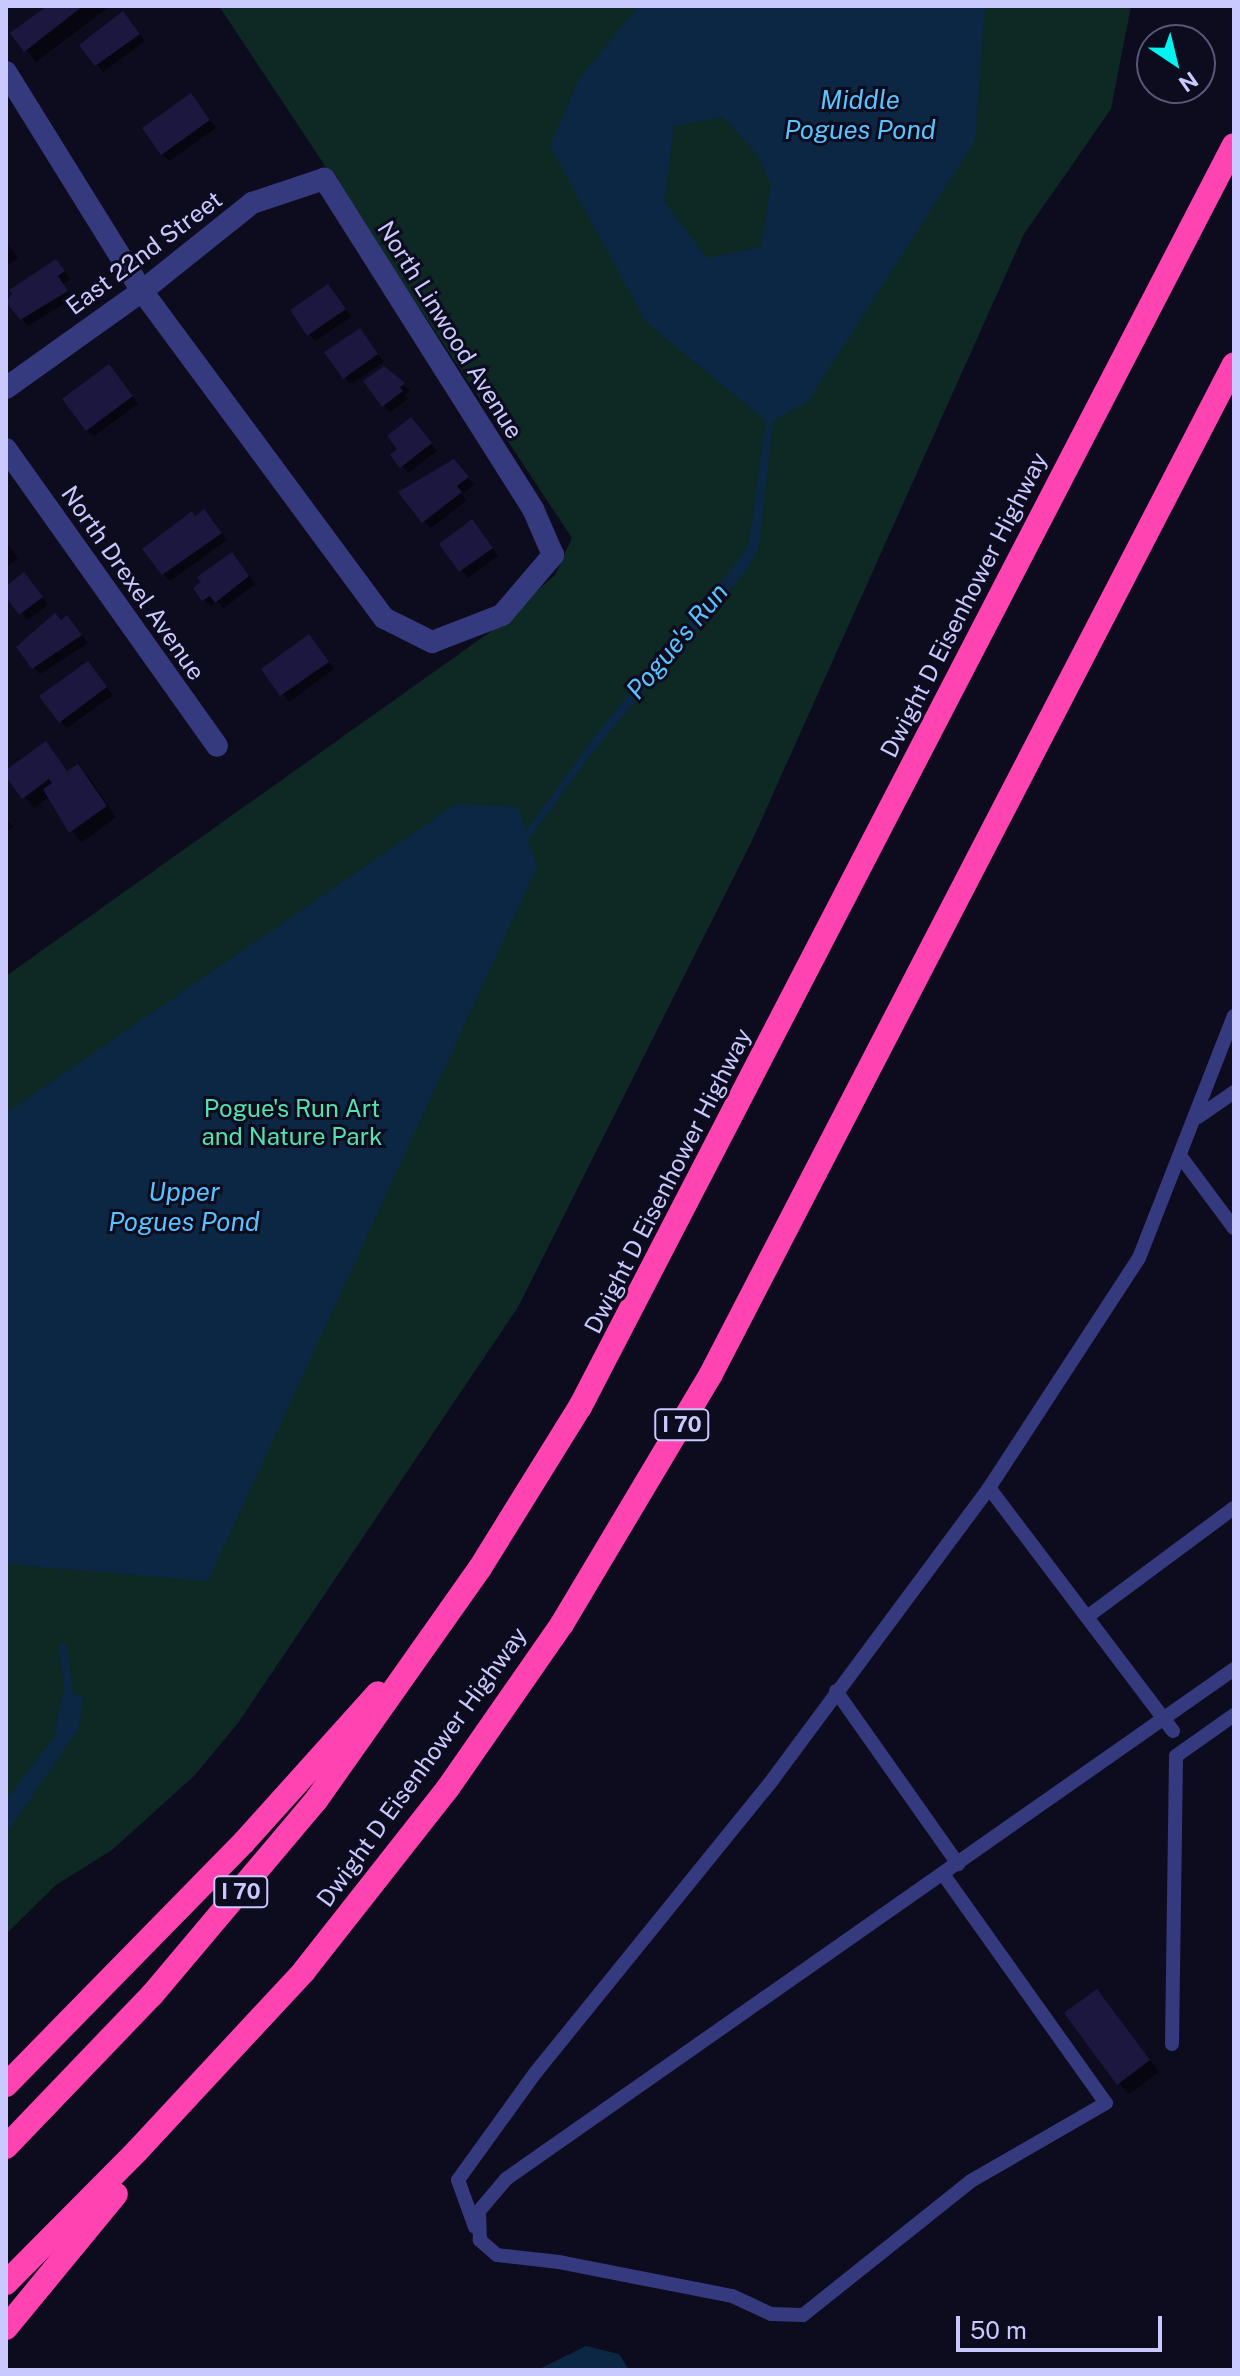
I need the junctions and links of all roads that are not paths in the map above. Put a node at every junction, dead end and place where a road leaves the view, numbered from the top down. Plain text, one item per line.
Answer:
1 (6, 72) edge
2 (1234, 145) edge
3 (324, 179) joint
4 (142, 291) junction
5 (1234, 364) edge
6 (6, 388) edge
7 (6, 449) edge
8 (217, 746) dead end
9 (1234, 1016) edge
10 (1234, 1092) edge
11 (1197, 1118) junction
12 (1181, 1157) junction
13 (1234, 1228) edge
14 (989, 1488) junction
15 (1234, 1508) edge
16 (449, 1614) junction
17 (1087, 1617) junction
18 (1234, 1669) edge
19 (836, 1691) junction
20 (1234, 1715) edge
21 (1169, 1725) junction
22 (1195, 1743) junction
23 (1176, 1756) junction
24 (958, 1864) junction
25 (943, 1874) junction
26 (1172, 2044) dead end
27 (226, 2057) junction
28 (6, 2085) edge
29 (6, 2147) edge
30 (480, 2240) junction
31 (6, 2283) edge
32 (6, 2328) edge

1 - 4 street
2 - 16 highway, Dwight D Eisenhower Highway / I 70
3 - 4 street, East 22nd Street
3 - 4 street, North Linwood Avenue
4 - 6 street, East 22nd Street
5 - 27 highway, Dwight D Eisenhower Highway / I 70
7 - 8 street, North Drexel Avenue
9 - 11 lane
10 - 11 lane
11 - 12 lane
12 - 13 lane
12 - 14 lane
14 - 17 lane
14 - 19 lane
15 - 17 lane
16 - 28 highway
16 - 29 highway, Dwight D Eisenhower Highway / I 70
17 - 21 lane
18 - 21 lane
19 - 24 lane
19 - 30 lane
20 - 22 lane
21 - 22 lane
21 - 23 lane
21 - 24 lane
22 - 23 lane
23 - 26 lane
24 - 25 lane
25 - 30 lane
25 - 30 lane
27 - 31 highway, Dwight D Eisenhower Highway / I 70
27 - 32 highway

